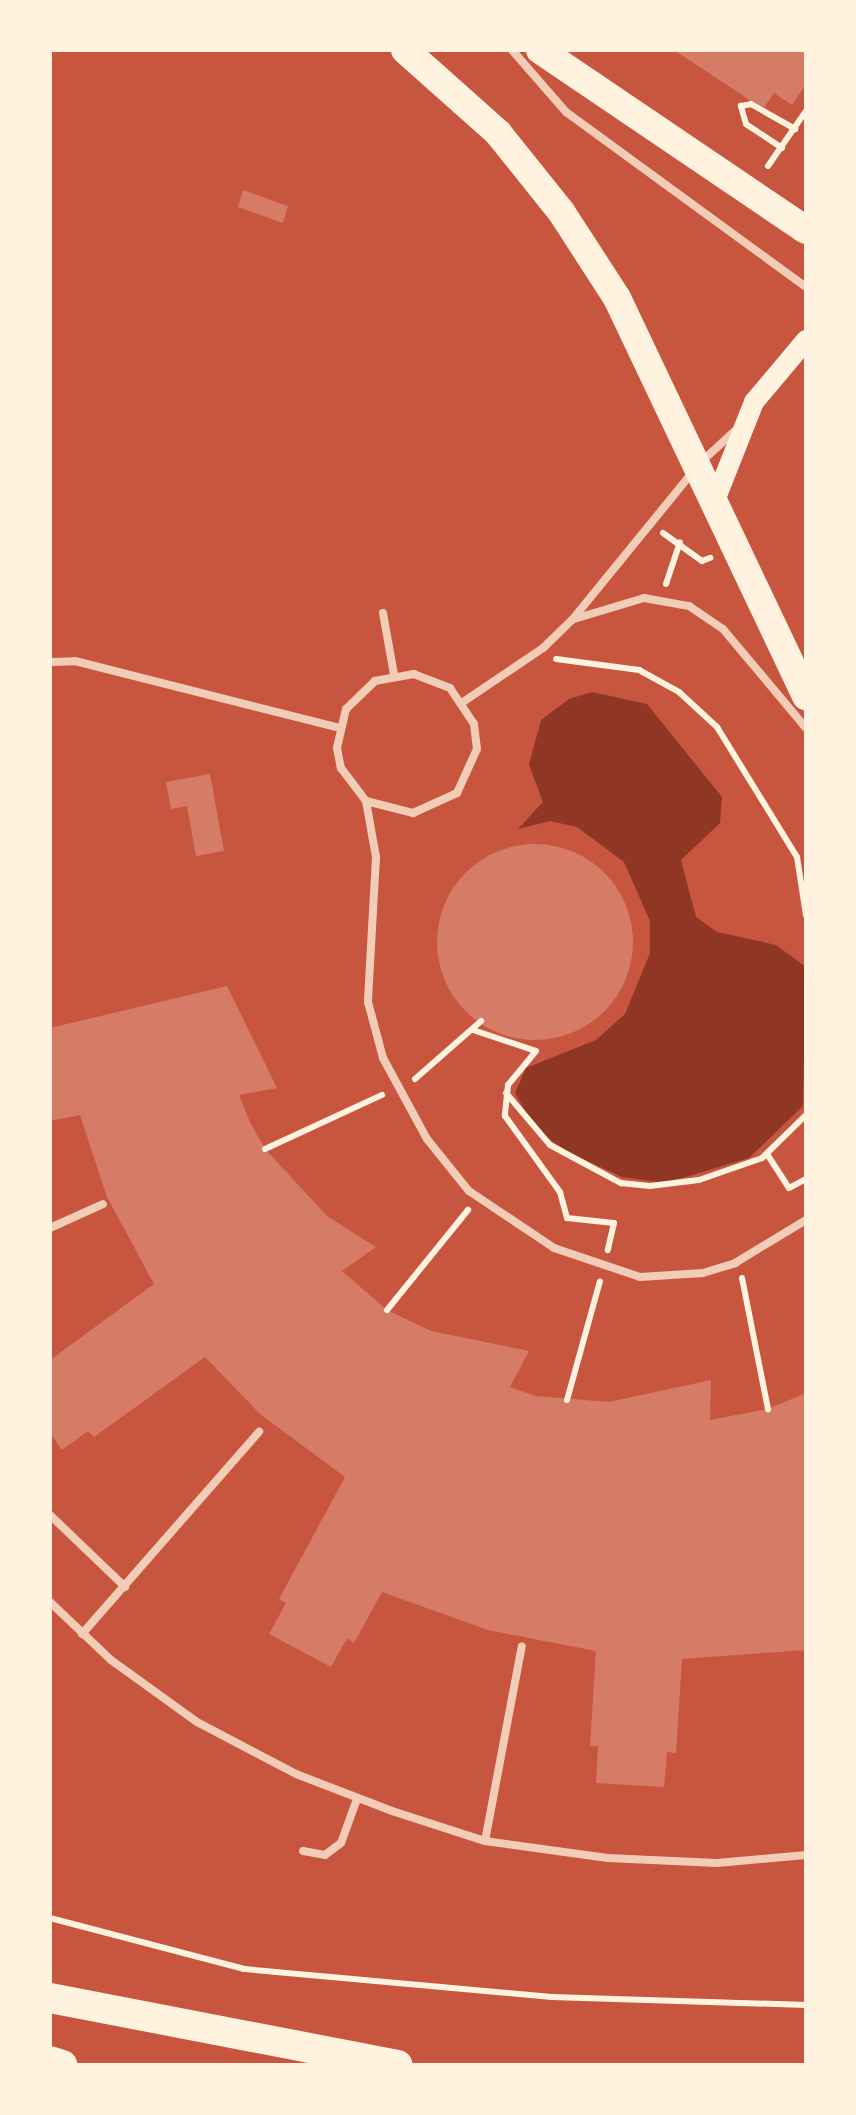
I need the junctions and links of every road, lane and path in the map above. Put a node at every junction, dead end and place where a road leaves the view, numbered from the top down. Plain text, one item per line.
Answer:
1 (405, 50) edge
2 (512, 50) edge
3 (540, 50) edge
4 (806, 112) edge
5 (794, 129) junction
6 (782, 148) junction
7 (768, 166) dead end
8 (806, 230) edge
9 (806, 287) edge
10 (806, 340) edge
11 (741, 425) junction
12 (698, 466) junction
13 (714, 503) junction
14 (383, 614) dead end
15 (572, 620) junction
16 (530, 658) junction
17 (50, 662) edge
18 (394, 675) junction
19 (806, 696) edge
20 (464, 702) junction
21 (339, 728) junction
22 (806, 728) edge
23 (366, 801) junction
24 (806, 914) edge
25 (473, 1030) dead end
26 (506, 1093) junction
27 (806, 1115) edge
28 (767, 1154) junction
29 (806, 1179) edge
30 (478, 1198) junction
31 (104, 1204) dead end
32 (806, 1220) edge
33 (50, 1228) edge
34 (735, 1263) junction
35 (604, 1268) junction
36 (387, 1310) dead end
37 (567, 1400) dead end
38 (768, 1409) dead end
39 (259, 1432) dead end
40 (50, 1515) edge
41 (125, 1587) junction
42 (50, 1602) edge
43 (82, 1634) junction
44 (522, 1646) dead end
45 (357, 1799) junction
46 (485, 1841) junction
47 (303, 1851) dead end
48 (806, 1855) edge
49 (50, 1918) edge
50 (50, 1998) edge
51 (806, 2005) edge
52 (50, 2062) edge
53 (62, 2065) edge
54 (398, 2065) edge

1 - 12 highway
2 - 9 lane
3 - 8 highway
4 - 5 path
5 - 6 path
5 - 6 path
6 - 7 path
10 - 11 main road
11 - 12 lane
11 - 13 main road
12 - 13 highway
12 - 15 lane
13 - 19 highway
14 - 18 lane
15 - 16 lane
15 - 22 lane
16 - 20 lane
16 - 24 path
17 - 21 lane
18 - 20 lane
18 - 21 lane
20 - 23 lane
21 - 23 lane
23 - 30 lane
25 - 26 path
26 - 28 path
26 - 35 path
27 - 28 path
28 - 29 path
30 - 35 lane
30 - 36 path
31 - 33 lane
32 - 34 lane
34 - 35 lane
34 - 38 path
35 - 37 path
39 - 41 lane
40 - 41 lane
41 - 43 lane
42 - 43 lane
43 - 45 lane
44 - 46 lane
45 - 46 lane
45 - 47 lane
46 - 48 lane
49 - 51 path
50 - 54 highway
52 - 53 highway

